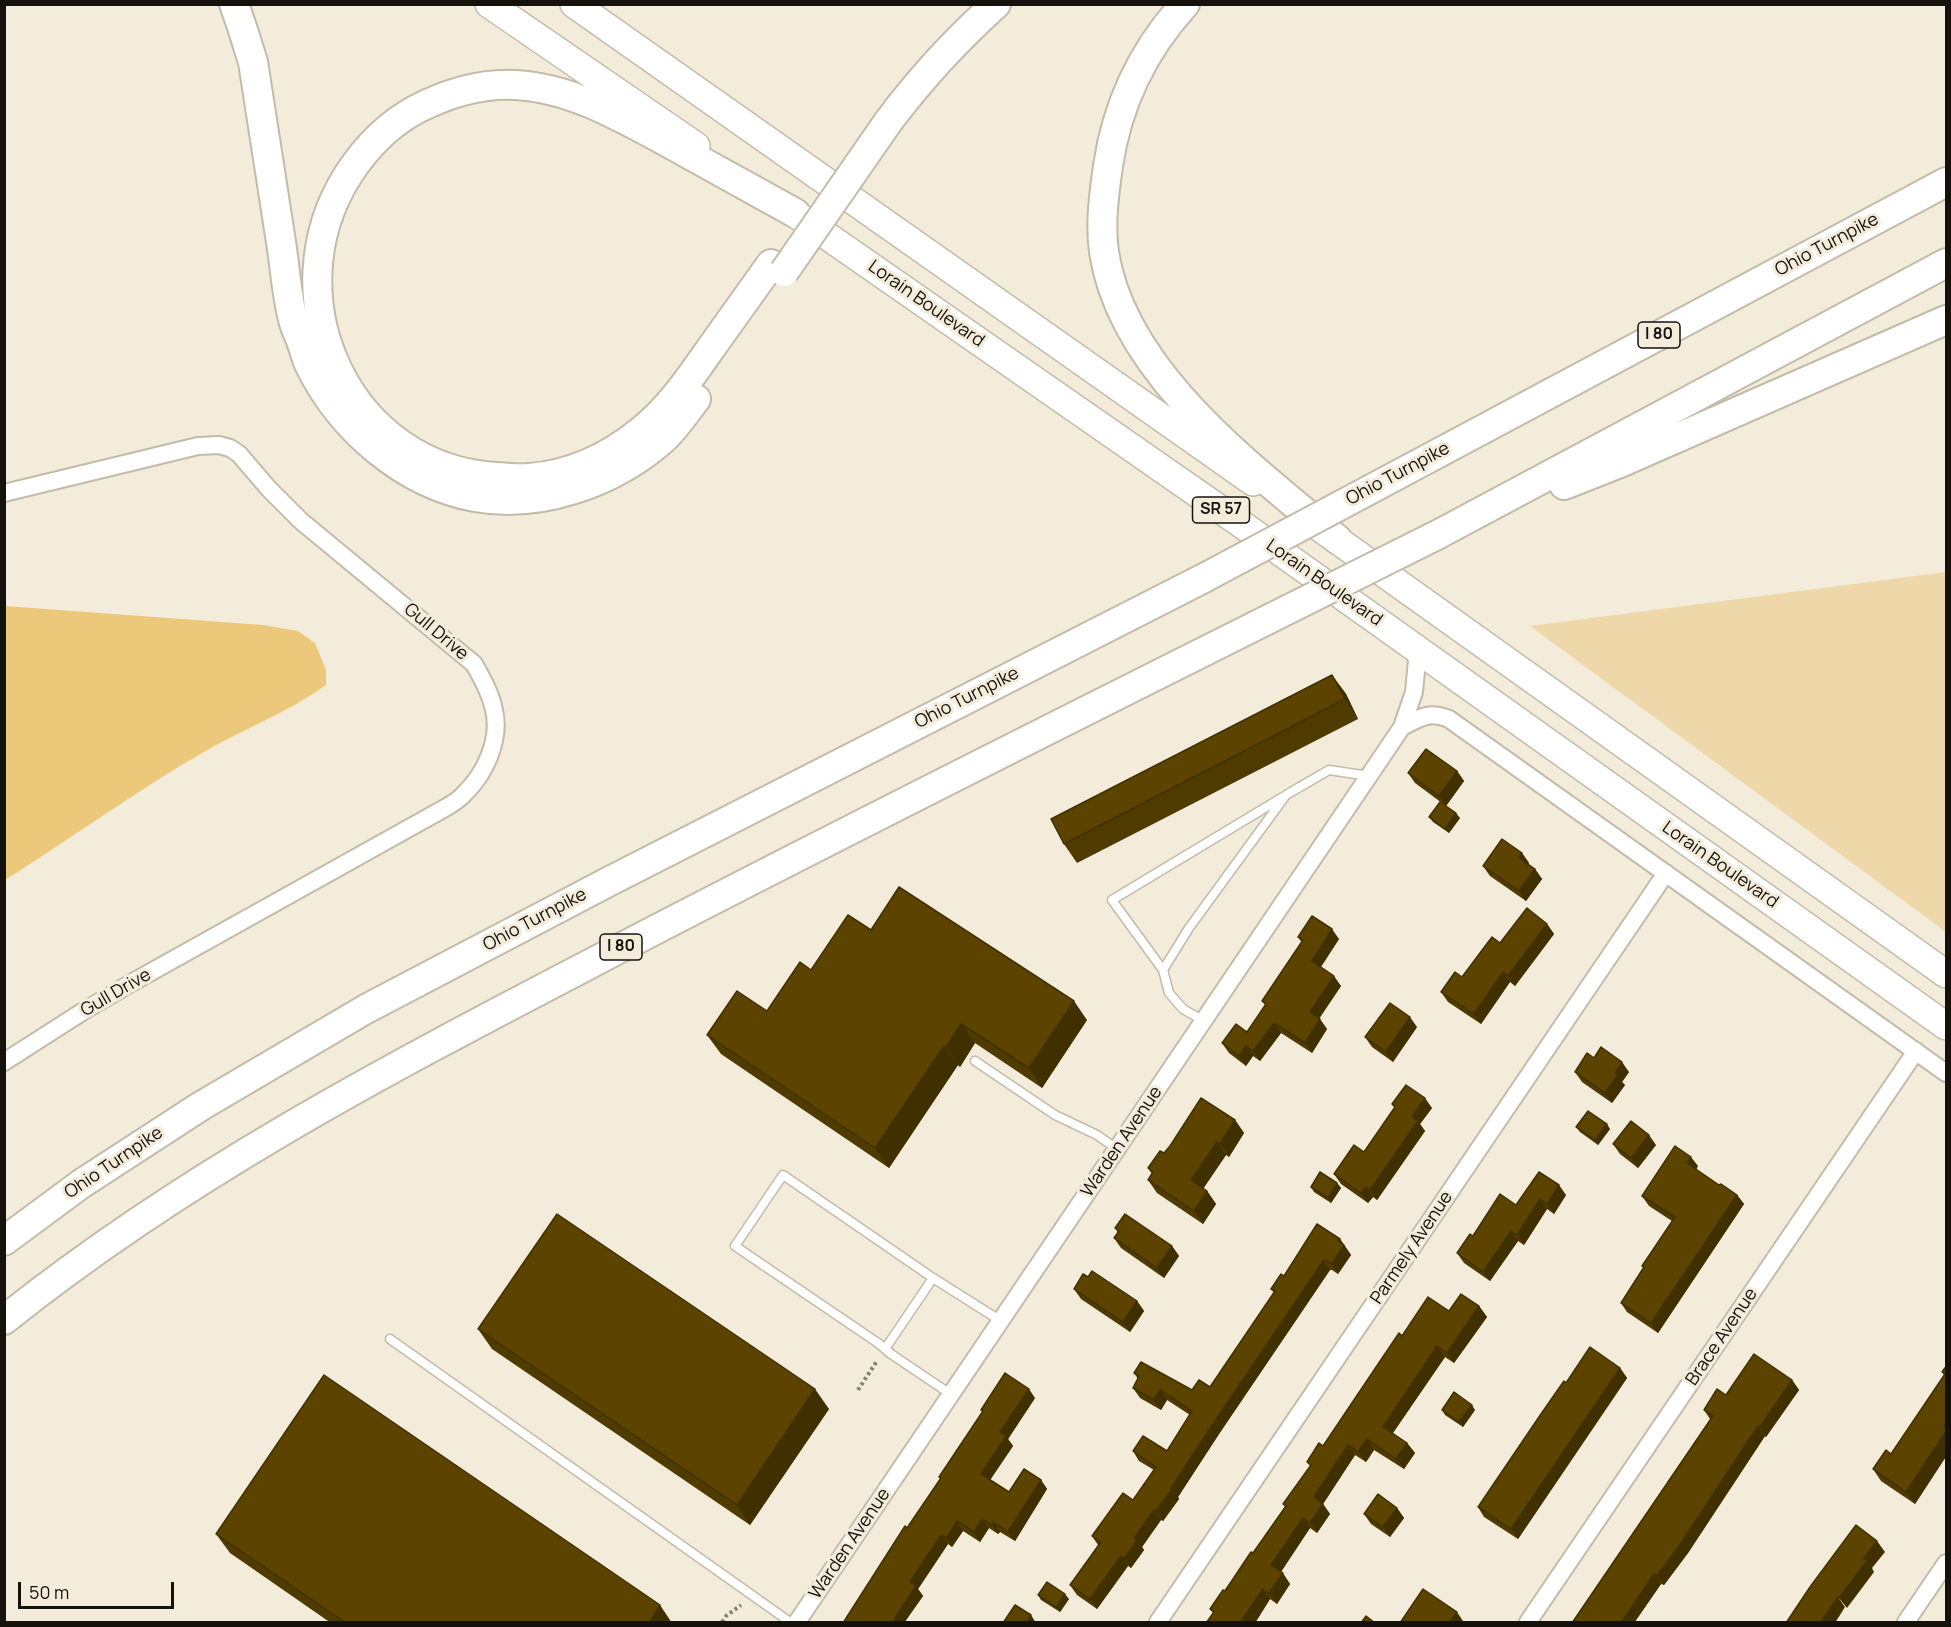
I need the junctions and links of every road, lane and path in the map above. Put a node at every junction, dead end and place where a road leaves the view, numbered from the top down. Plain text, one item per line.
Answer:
1 (234, 4) edge
2 (489, 4) edge
3 (574, 4) edge
4 (977, 4) edge
5 (996, 4) edge
6 (1185, 4) edge
7 (881, 120) junction
8 (1947, 164) edge
9 (1947, 182) edge
10 (795, 213) junction
11 (1947, 263) edge
12 (778, 268) junction
13 (1755, 283) junction
14 (1947, 320) edge
15 (4, 493) edge
16 (1439, 534) junction
17 (1337, 539) junction
18 (1418, 649) junction
19 (1402, 727) junction
20 (1369, 776) junction
21 (1286, 795) junction
22 (1666, 873) junction
23 (1163, 970) junction
24 (1947, 974) edge
25 (1204, 1021) junction
26 (1947, 1026) edge
27 (1916, 1051) junction
28 (975, 1061) dead end
29 (4, 1062) edge
30 (1947, 1072) edge
31 (1117, 1149) junction
32 (4, 1241) edge
33 (933, 1278) junction
34 (4, 1320) edge
35 (1001, 1321) junction
36 (390, 1339) dead end
37 (885, 1349) junction
38 (878, 1359) dead end
39 (858, 1390) dead end
40 (951, 1395) junction
41 (1947, 1563) edge
42 (740, 1606) dead end
43 (722, 1623) edge
44 (790, 1623) edge
45 (797, 1623) edge
46 (1158, 1623) edge
47 (1528, 1623) edge
48 (1906, 1623) edge

1 - 12 highway
2 - 10 highway, Lorain Boulevard / SR 57
3 - 17 highway, SR 57
4 - 7 highway
5 - 7 highway
6 - 17 highway
7 - 12 highway
8 - 13 highway
9 - 13 highway, Ohio Turnpike / I 80
10 - 12 highway
10 - 18 highway, Lorain Boulevard / SR 57
11 - 16 highway, I 80
13 - 32 highway, Ohio Turnpike / I 80, bridge
14 - 16 highway
15 - 29 street, Gull Drive
16 - 34 highway, I 80, bridge
17 - 24 highway, SR 57
18 - 19 street, Warden Avenue
18 - 26 highway, Lorain Boulevard / SR 57
19 - 20 street, Warden Avenue
19 - 22 street, Lorain Boulevard
20 - 21 lane
20 - 25 street, Warden Avenue
21 - 23 lane
21 - 23 lane
22 - 27 street, Lorain Boulevard
22 - 46 street, Parmely Avenue
23 - 25 lane
25 - 31 street, Warden Avenue
27 - 30 street, Lorain Boulevard
27 - 47 street, Brace Avenue
28 - 31 lane
31 - 35 street, Warden Avenue
33 - 35 lane
33 - 37 lane
33 - 37 lane
35 - 40 street, Warden Avenue
36 - 44 lane
37 - 40 lane
38 - 39 path
40 - 45 street, Warden Avenue
41 - 48 street
42 - 43 path

